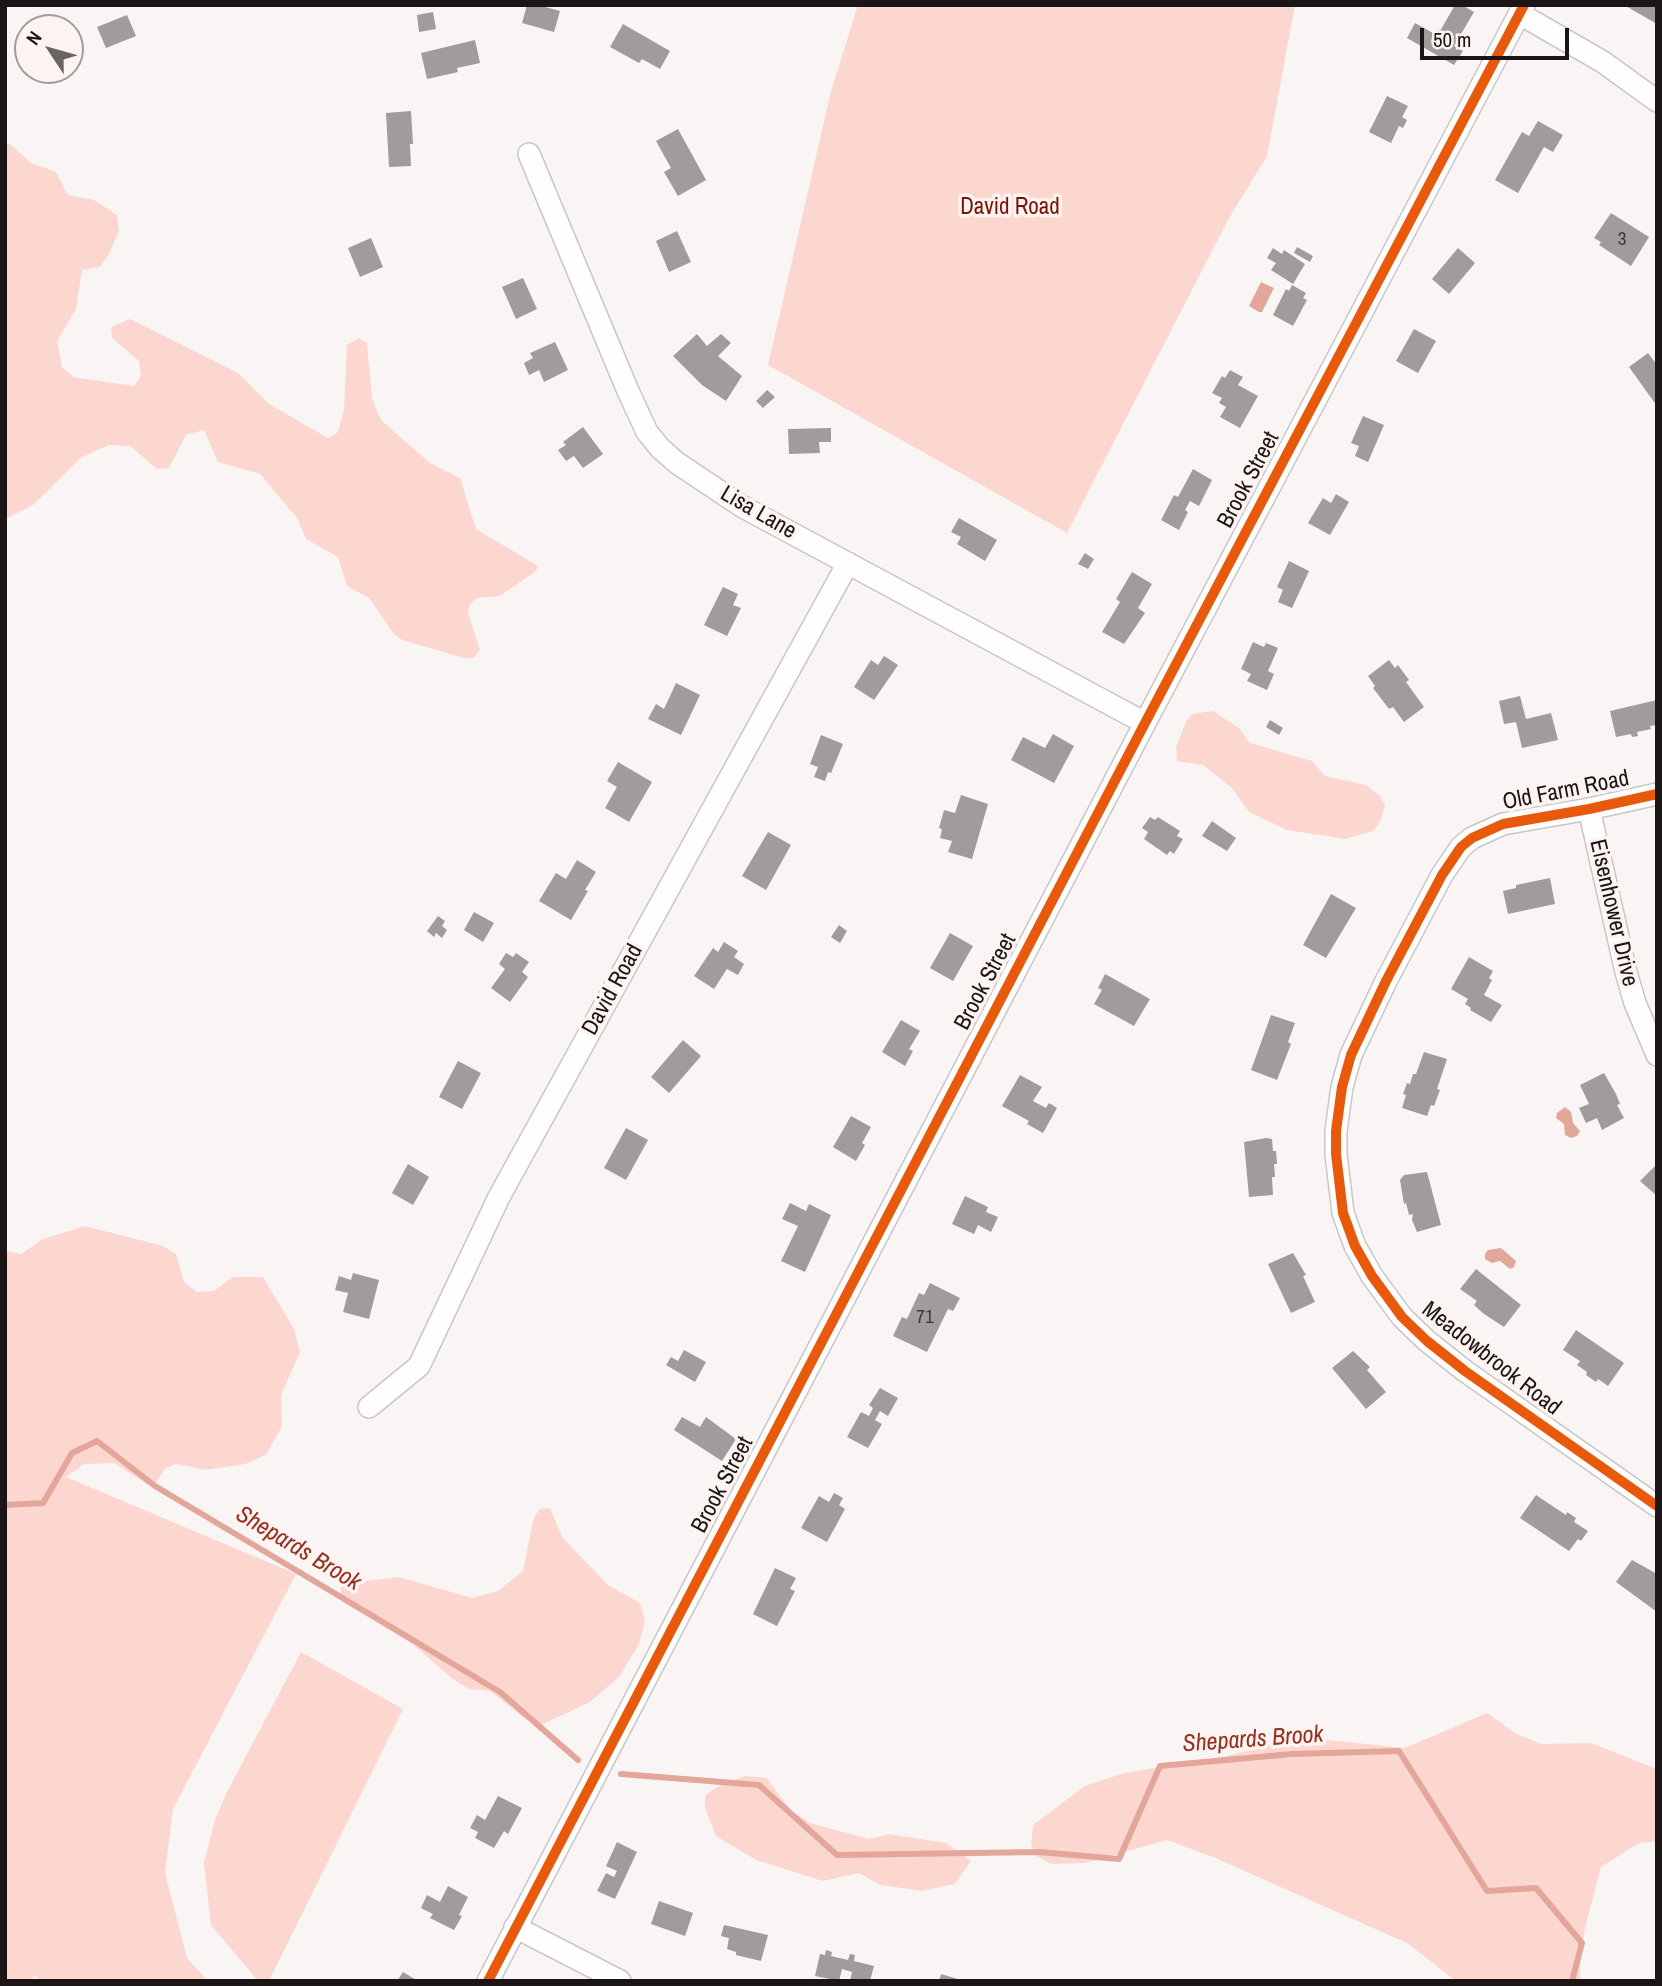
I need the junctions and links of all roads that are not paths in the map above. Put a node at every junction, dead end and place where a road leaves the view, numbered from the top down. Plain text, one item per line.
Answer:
1 (1522, 9) edge
2 (1657, 101) edge
3 (529, 153) dead end
4 (848, 563) junction
5 (1145, 723) junction
6 (1657, 794) edge
7 (1589, 809) junction
8 (1432, 895) joint
9 (1657, 1055) edge
10 (369, 1407) dead end
11 (1657, 1506) edge
12 (515, 1927) junction
13 (488, 1981) edge
14 (620, 1981) edge

1 - 2 street
1 - 5 street, Brook Street
3 - 4 street, Lisa Lane
4 - 5 street, Lisa Lane
4 - 10 street, David Road
5 - 12 street, Brook Street
6 - 7 street, Old Farm Road
7 - 8 street, Old Farm Road
7 - 9 street, Eisenhower Drive
8 - 11 street, Meadowbrook Road
12 - 13 street, Brook Street
12 - 14 street

